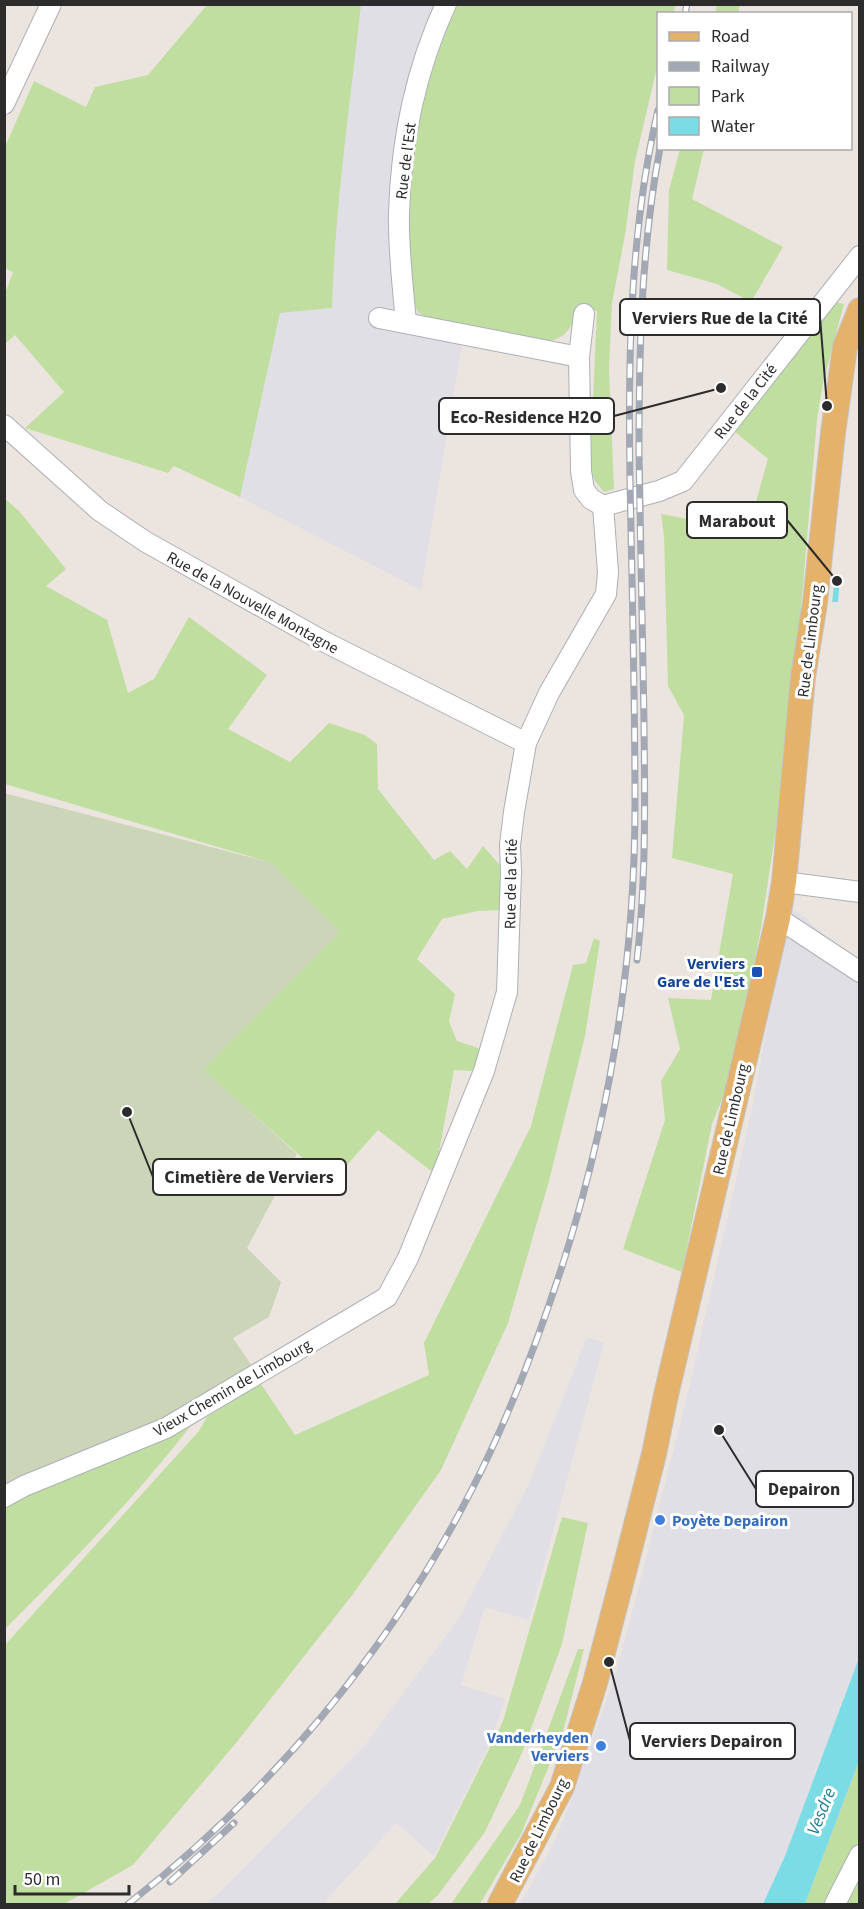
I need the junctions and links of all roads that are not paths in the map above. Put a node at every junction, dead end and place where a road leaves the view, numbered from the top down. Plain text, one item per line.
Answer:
1 (51, 4) edge
2 (446, 4) edge
3 (4, 104) edge
4 (860, 256) edge
5 (860, 310) edge
6 (584, 314) dead end
7 (379, 318) dead end
8 (406, 323) junction
9 (579, 357) junction
10 (4, 425) edge
11 (603, 506) junction
12 (526, 742) junction
13 (784, 882) junction
14 (860, 892) edge
15 (778, 918) junction
16 (860, 972) edge
17 (405, 1263) joint
18 (4, 1497) edge
19 (860, 1855) edge
20 (500, 1905) edge
21 (835, 1905) edge

1 - 3 street
2 - 8 street, Rue de l'Est
4 - 11 street, Rue de la Cité
5 - 13 main road, Rue de Limbourg
6 - 9 street
7 - 8 street
8 - 9 street
9 - 11 street
10 - 12 street, Rue de la Nouvelle Montagne
11 - 12 street, Rue de la Cité
12 - 17 street, Rue de la Cité
13 - 14 street
13 - 15 main road, Rue de Limbourg
15 - 16 street
15 - 20 main road, Rue de Limbourg
17 - 18 street, Vieux Chemin de Limbourg
19 - 21 street

